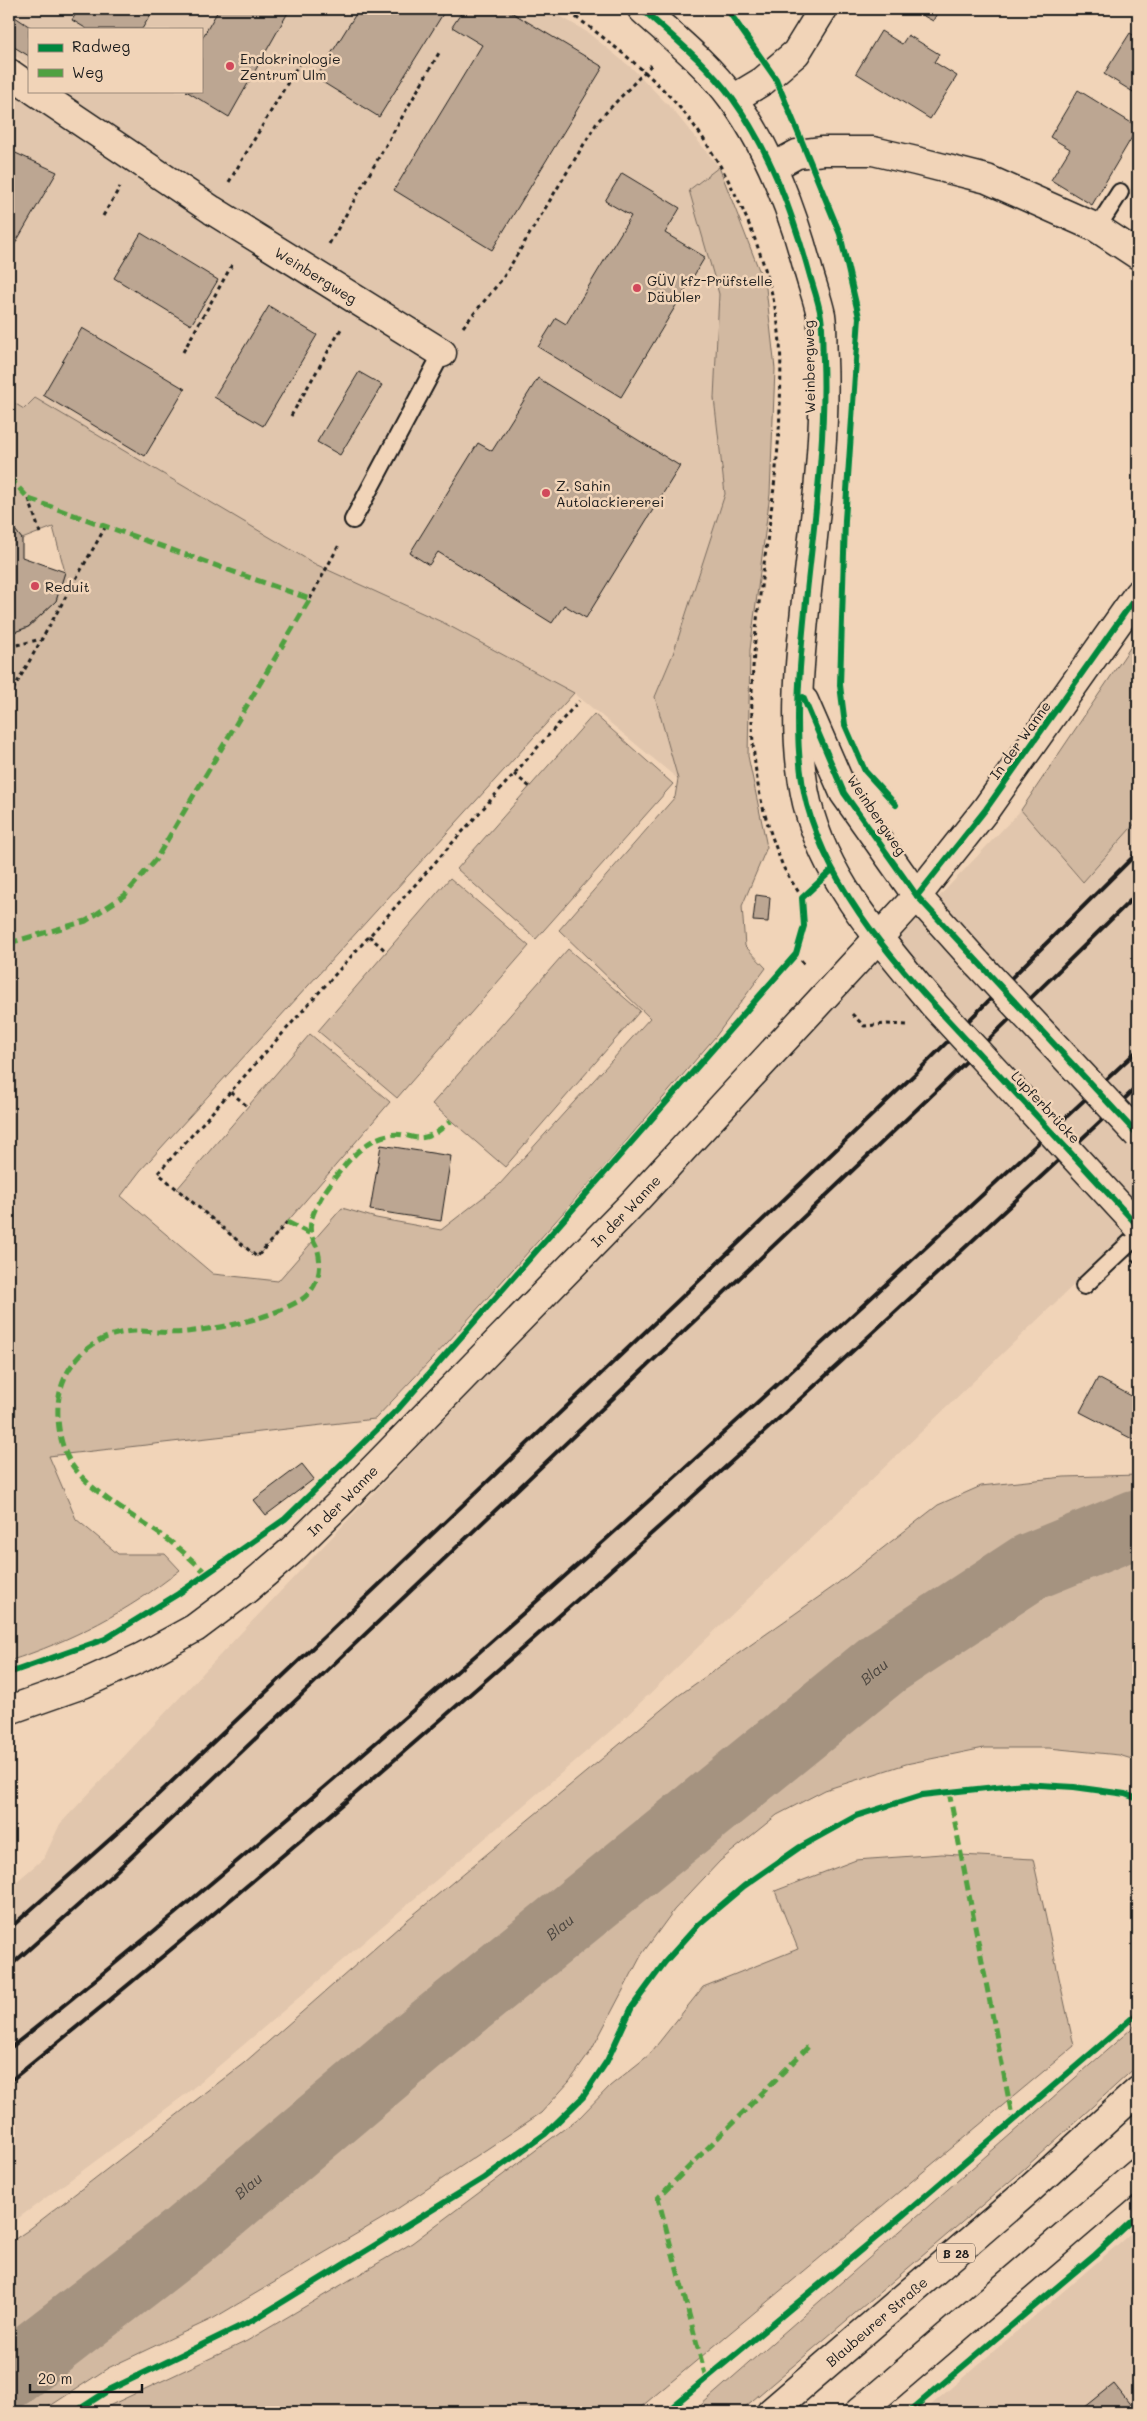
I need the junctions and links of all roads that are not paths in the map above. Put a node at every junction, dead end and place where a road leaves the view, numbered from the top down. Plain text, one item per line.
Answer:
1 (642, 9) edge
2 (823, 9) edge
3 (9, 74) edge
4 (28, 86) edge
5 (36, 92) edge
6 (733, 99) junction
7 (773, 167) junction
8 (1120, 192) dead end
9 (1097, 228) junction
10 (1138, 255) edge
11 (442, 353) joint
12 (353, 520) road end
13 (1138, 594) edge
14 (800, 690) junction
15 (917, 896) junction
16 (878, 938) junction
17 (1138, 1136) edge
18 (1138, 1226) edge
19 (1138, 1235) edge
20 (1084, 1286) dead end
21 (9, 1710) edge
22 (1138, 2091) edge
23 (1138, 2173) edge
24 (771, 2412) edge
25 (859, 2412) edge

1 - 6 street, Weinbergweg
2 - 6 street
3 - 4 street
5 - 11 street, Weinbergweg
6 - 7 street, Weinbergweg
7 - 9 street
7 - 14 street, Weinbergweg
8 - 9 lane
9 - 10 street
11 - 12 lane
13 - 15 street, In der Wanne
14 - 15 street, Weinbergweg
14 - 16 street, Weinbergweg
15 - 16 street, In der Wanne
15 - 17 street, Weinbergweg, bridge
16 - 18 street, Lupferbrücke, bridge
16 - 21 street, In der Wanne
19 - 20 lane
22 - 24 street, Blaubeurer Straße / B 28
23 - 25 street

